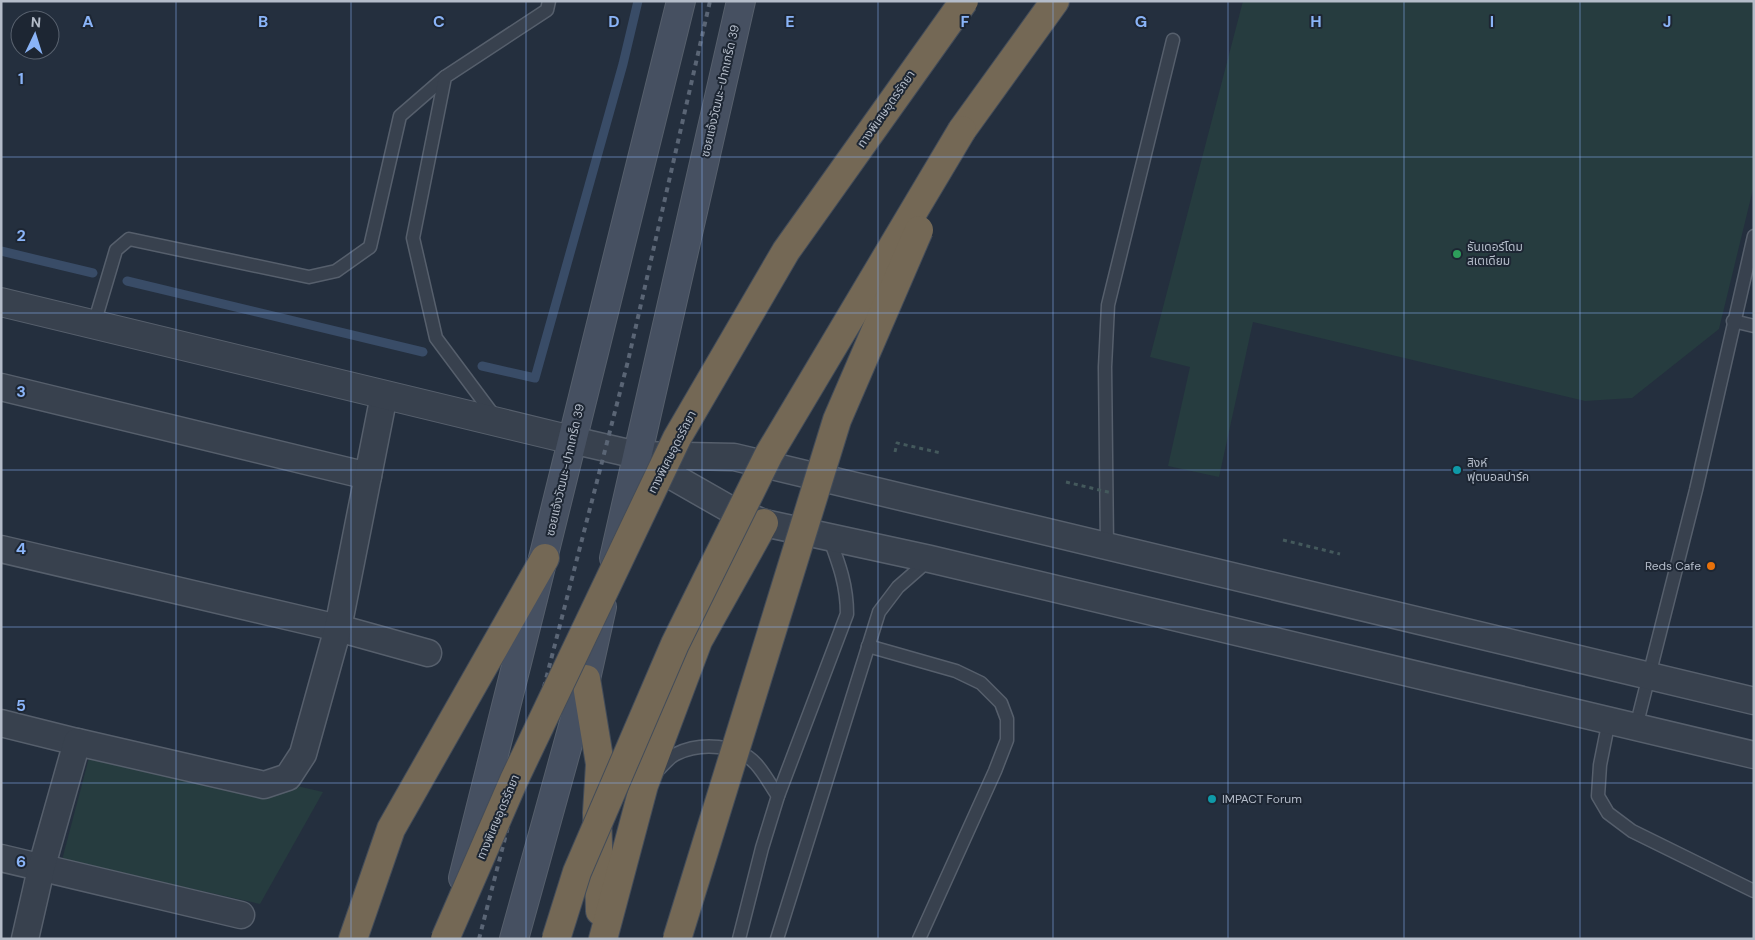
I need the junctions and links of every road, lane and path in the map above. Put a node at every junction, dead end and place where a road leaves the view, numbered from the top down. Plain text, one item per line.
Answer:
1 (549, 1) edge
2 (681, 1) edge
3 (741, 1) edge
4 (964, 1) edge
5 (1055, 1) edge
6 (1173, 40) dead end
7 (445, 77) junction
8 (962, 130) junction
9 (1754, 236) edge
10 (1, 302) edge
11 (1734, 321) junction
12 (94, 324) junction
13 (1754, 326) edge
14 (1, 387) edge
15 (384, 395) junction
16 (500, 423) junction
17 (572, 440) junction
18 (895, 452) dead end
19 (941, 453) dead end
20 (637, 455) junction
21 (368, 476) junction
22 (1066, 482) dead end
23 (1112, 493) dead end
24 (764, 523) junction
25 (829, 536) junction
26 (1283, 540) dead end
27 (1107, 546) junction
28 (1, 549) edge
29 (1340, 554) dead end
30 (545, 558) junction
31 (930, 559) junction
32 (338, 628) junction
33 (868, 646) junction
34 (428, 653) dead end
35 (1650, 677) junction
36 (586, 679) junction
37 (1754, 701) edge
38 (1609, 720) junction
39 (1, 724) edge
40 (1636, 727) junction
41 (77, 742) junction
42 (1754, 755) edge
43 (644, 785) junction
44 (778, 796) junction
45 (1, 858) edge
46 (41, 869) junction
47 (1754, 891) edge
48 (241, 915) dead end
49 (25, 939) edge
50 (353, 939) edge
51 (447, 939) edge
52 (514, 939) edge
53 (556, 939) edge
54 (601, 939) edge
55 (677, 939) edge
56 (739, 939) edge
57 (777, 939) edge
58 (919, 939) edge

1 - 7 lane
2 - 17 main road, ซอยแจ้งวัฒนะ-ปากเกร็ด 39
3 - 20 main road, ซอยแจ้งวัฒนะ-ปากเกร็ด 39
4 - 51 highway, ทางพิเศษอุดรรัถยา, bridge
5 - 8 highway
6 - 27 lane
7 - 12 lane
7 - 16 lane
8 - 53 highway, bridge
8 - 55 highway, bridge
9 - 11 lane
10 - 12 street
11 - 13 lane
11 - 35 lane
12 - 15 street
14 - 21 street
15 - 16 street
15 - 21 street
16 - 17 street
17 - 20 street
17 - 30 main road, ซอยแจ้งวัฒนะ-ปากเกร็ด 39
18 - 19 path
20 - 24 street
20 - 27 street
20 - 36 main road, ซอยแจ้งวัฒนะ-ปากเกร็ด 39
21 - 32 street
22 - 23 path, bridge
24 - 25 street
24 - 43 highway
25 - 31 street
25 - 44 lane
26 - 29 path
27 - 35 street
28 - 32 street
30 - 50 highway
30 - 51 main road, ซอยแจ้งวัฒนะ-ปากเกร็ด 39
31 - 33 lane
31 - 38 street
32 - 34 street
32 - 41 street
33 - 57 lane
33 - 58 lane
35 - 37 street
35 - 40 lane
36 - 52 main road, ซอยแจ้งวัฒนะ-ปากเกร็ด 39
36 - 54 highway
38 - 40 street
38 - 47 lane
39 - 41 street
40 - 42 street
41 - 46 street
43 - 44 lane
43 - 54 highway
44 - 56 lane
45 - 46 street
46 - 48 street
46 - 49 street

